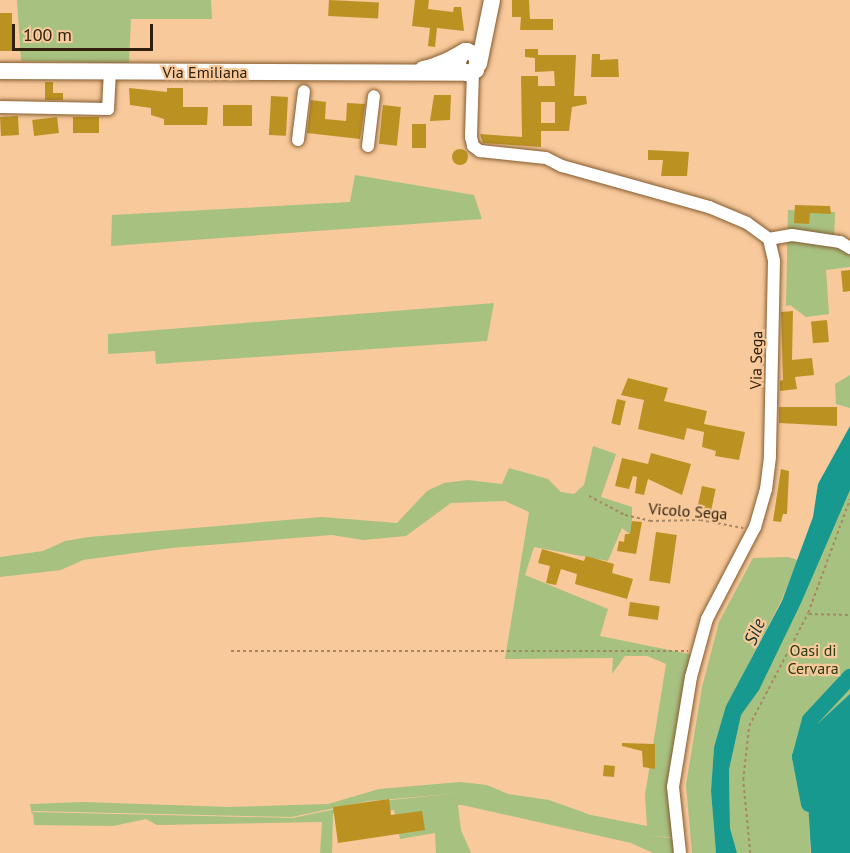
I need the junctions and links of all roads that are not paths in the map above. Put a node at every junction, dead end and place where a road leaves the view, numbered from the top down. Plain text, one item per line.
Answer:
1 (490, 5) edge
2 (463, 52) junction
3 (473, 70) junction
4 (0, 71) edge
5 (110, 72) junction
6 (411, 72) junction
7 (304, 91) dead end
8 (374, 96) dead end
9 (0, 106) edge
10 (298, 140) dead end
11 (368, 146) dead end
12 (769, 239) junction
13 (850, 248) edge
14 (680, 853) edge

1 - 2 main road
1 - 3 main road
2 - 3 main road
2 - 6 main road, Via Emiliana
3 - 6 main road, Via Emiliana
3 - 12 street
4 - 5 main road, Via Emiliana
5 - 6 main road, Via Emiliana
5 - 9 street
7 - 10 street
8 - 11 street
12 - 13 street
12 - 14 street, Via Sega

